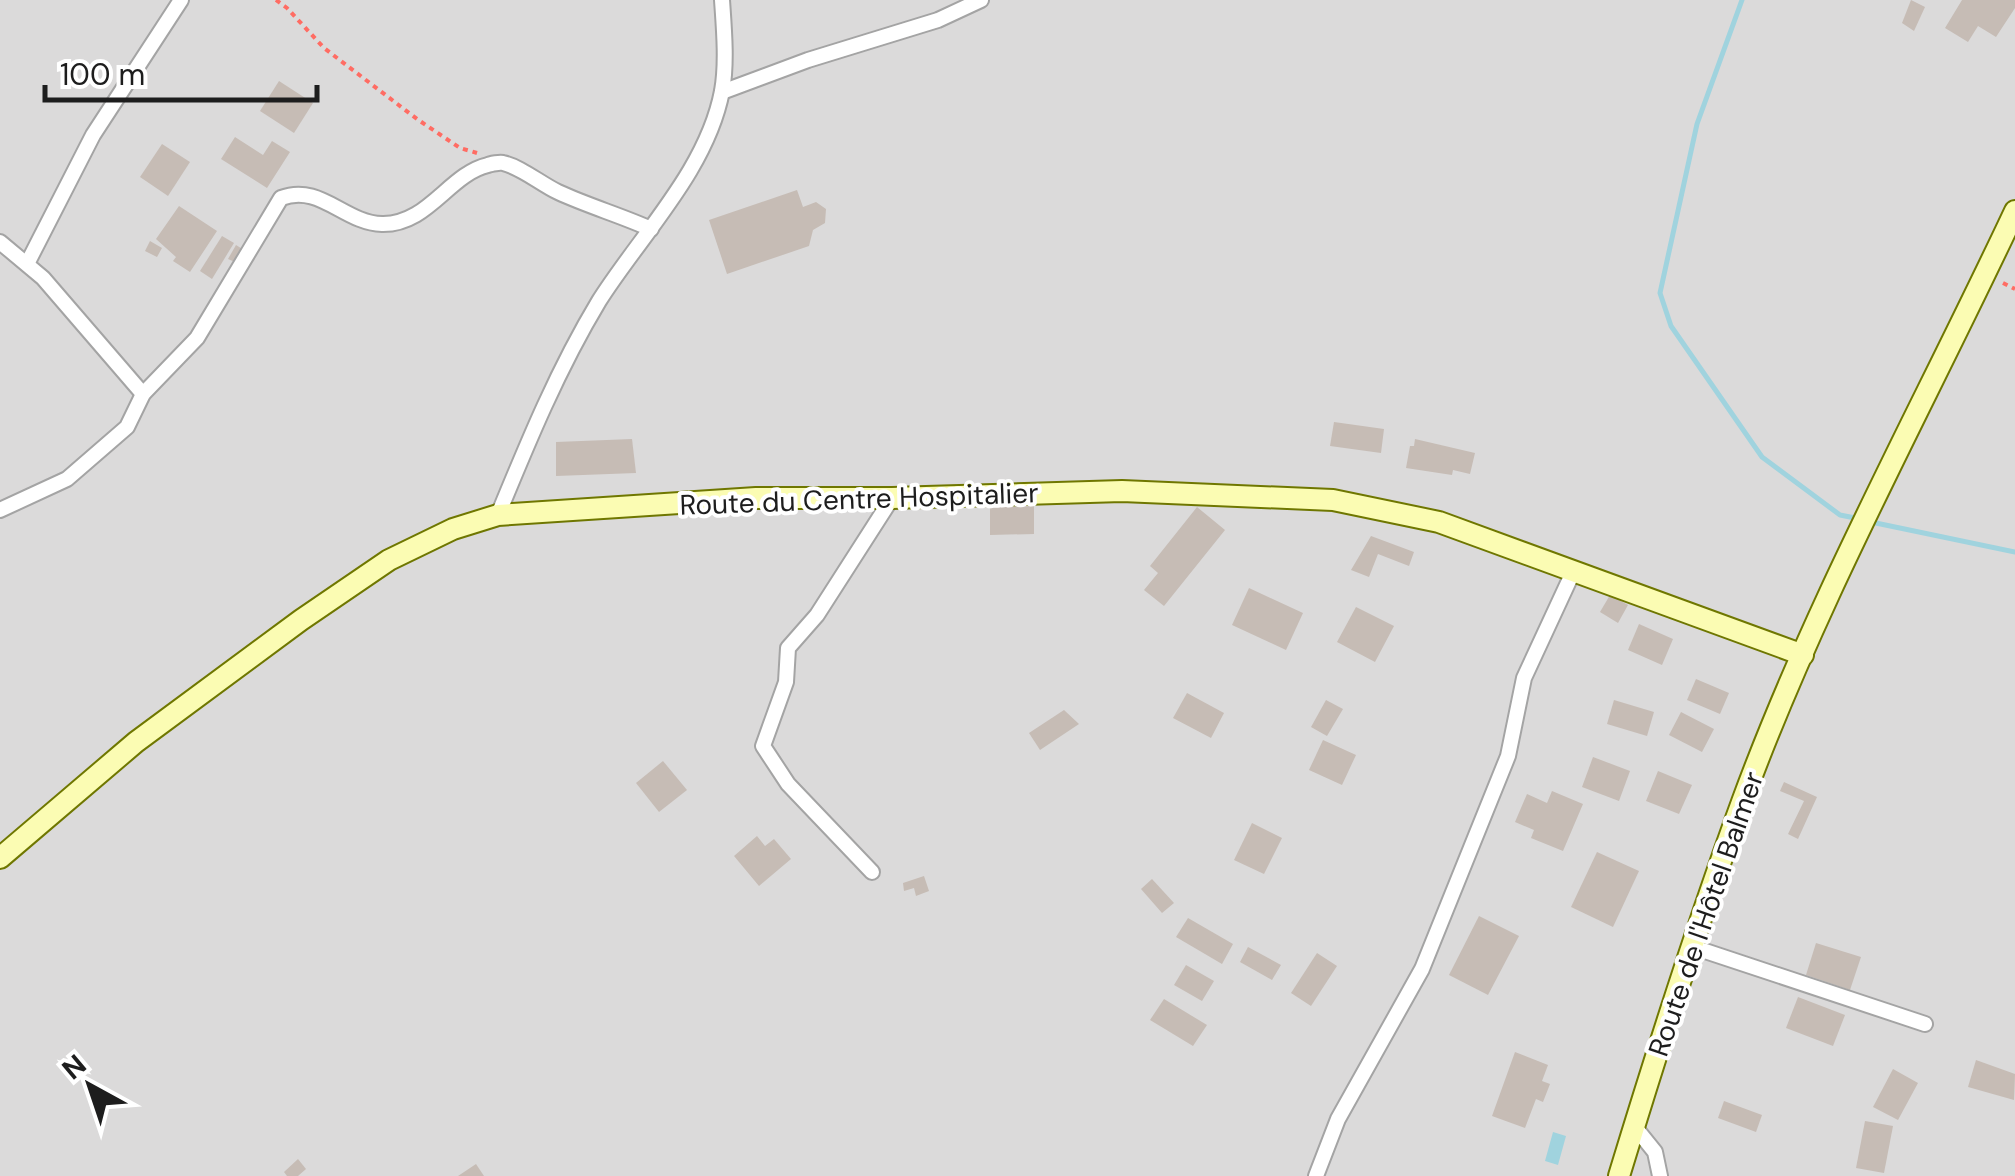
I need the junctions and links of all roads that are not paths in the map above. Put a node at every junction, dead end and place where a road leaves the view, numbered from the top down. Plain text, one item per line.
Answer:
1 (180, 0) edge
2 (722, 0) edge
3 (981, 0) edge
4 (722, 92) junction
5 (2015, 211) edge
6 (651, 230) junction
7 (0, 242) edge
8 (28, 262) junction
9 (142, 394) junction
10 (892, 498) junction
11 (0, 510) edge
12 (498, 515) junction
13 (1574, 570) junction
14 (1803, 655) junction
15 (0, 858) edge
16 (872, 872) dead end
17 (1693, 948) junction
18 (1925, 1024) dead end
19 (1634, 1126) junction
20 (1316, 1176) edge
21 (1619, 1176) edge
22 (1660, 1176) edge

1 - 8 street
2 - 4 street
3 - 4 street
4 - 6 street
5 - 14 street, Route de l'Hôtel Balmer
6 - 9 street
6 - 12 street
7 - 8 street
8 - 9 street
9 - 11 street
10 - 12 street, Route du Centre Hospitalier
10 - 13 street, Route du Centre Hospitalier
10 - 16 street
12 - 15 street, Route du Centre Hospitalier
13 - 14 street, Route du Centre Hospitalier
13 - 20 street
14 - 17 street, Route de l'Hôtel Balmer
17 - 18 street
17 - 19 street, Route de l'Hôtel Balmer
19 - 21 street, Route de l'Hôtel Balmer
19 - 22 street

